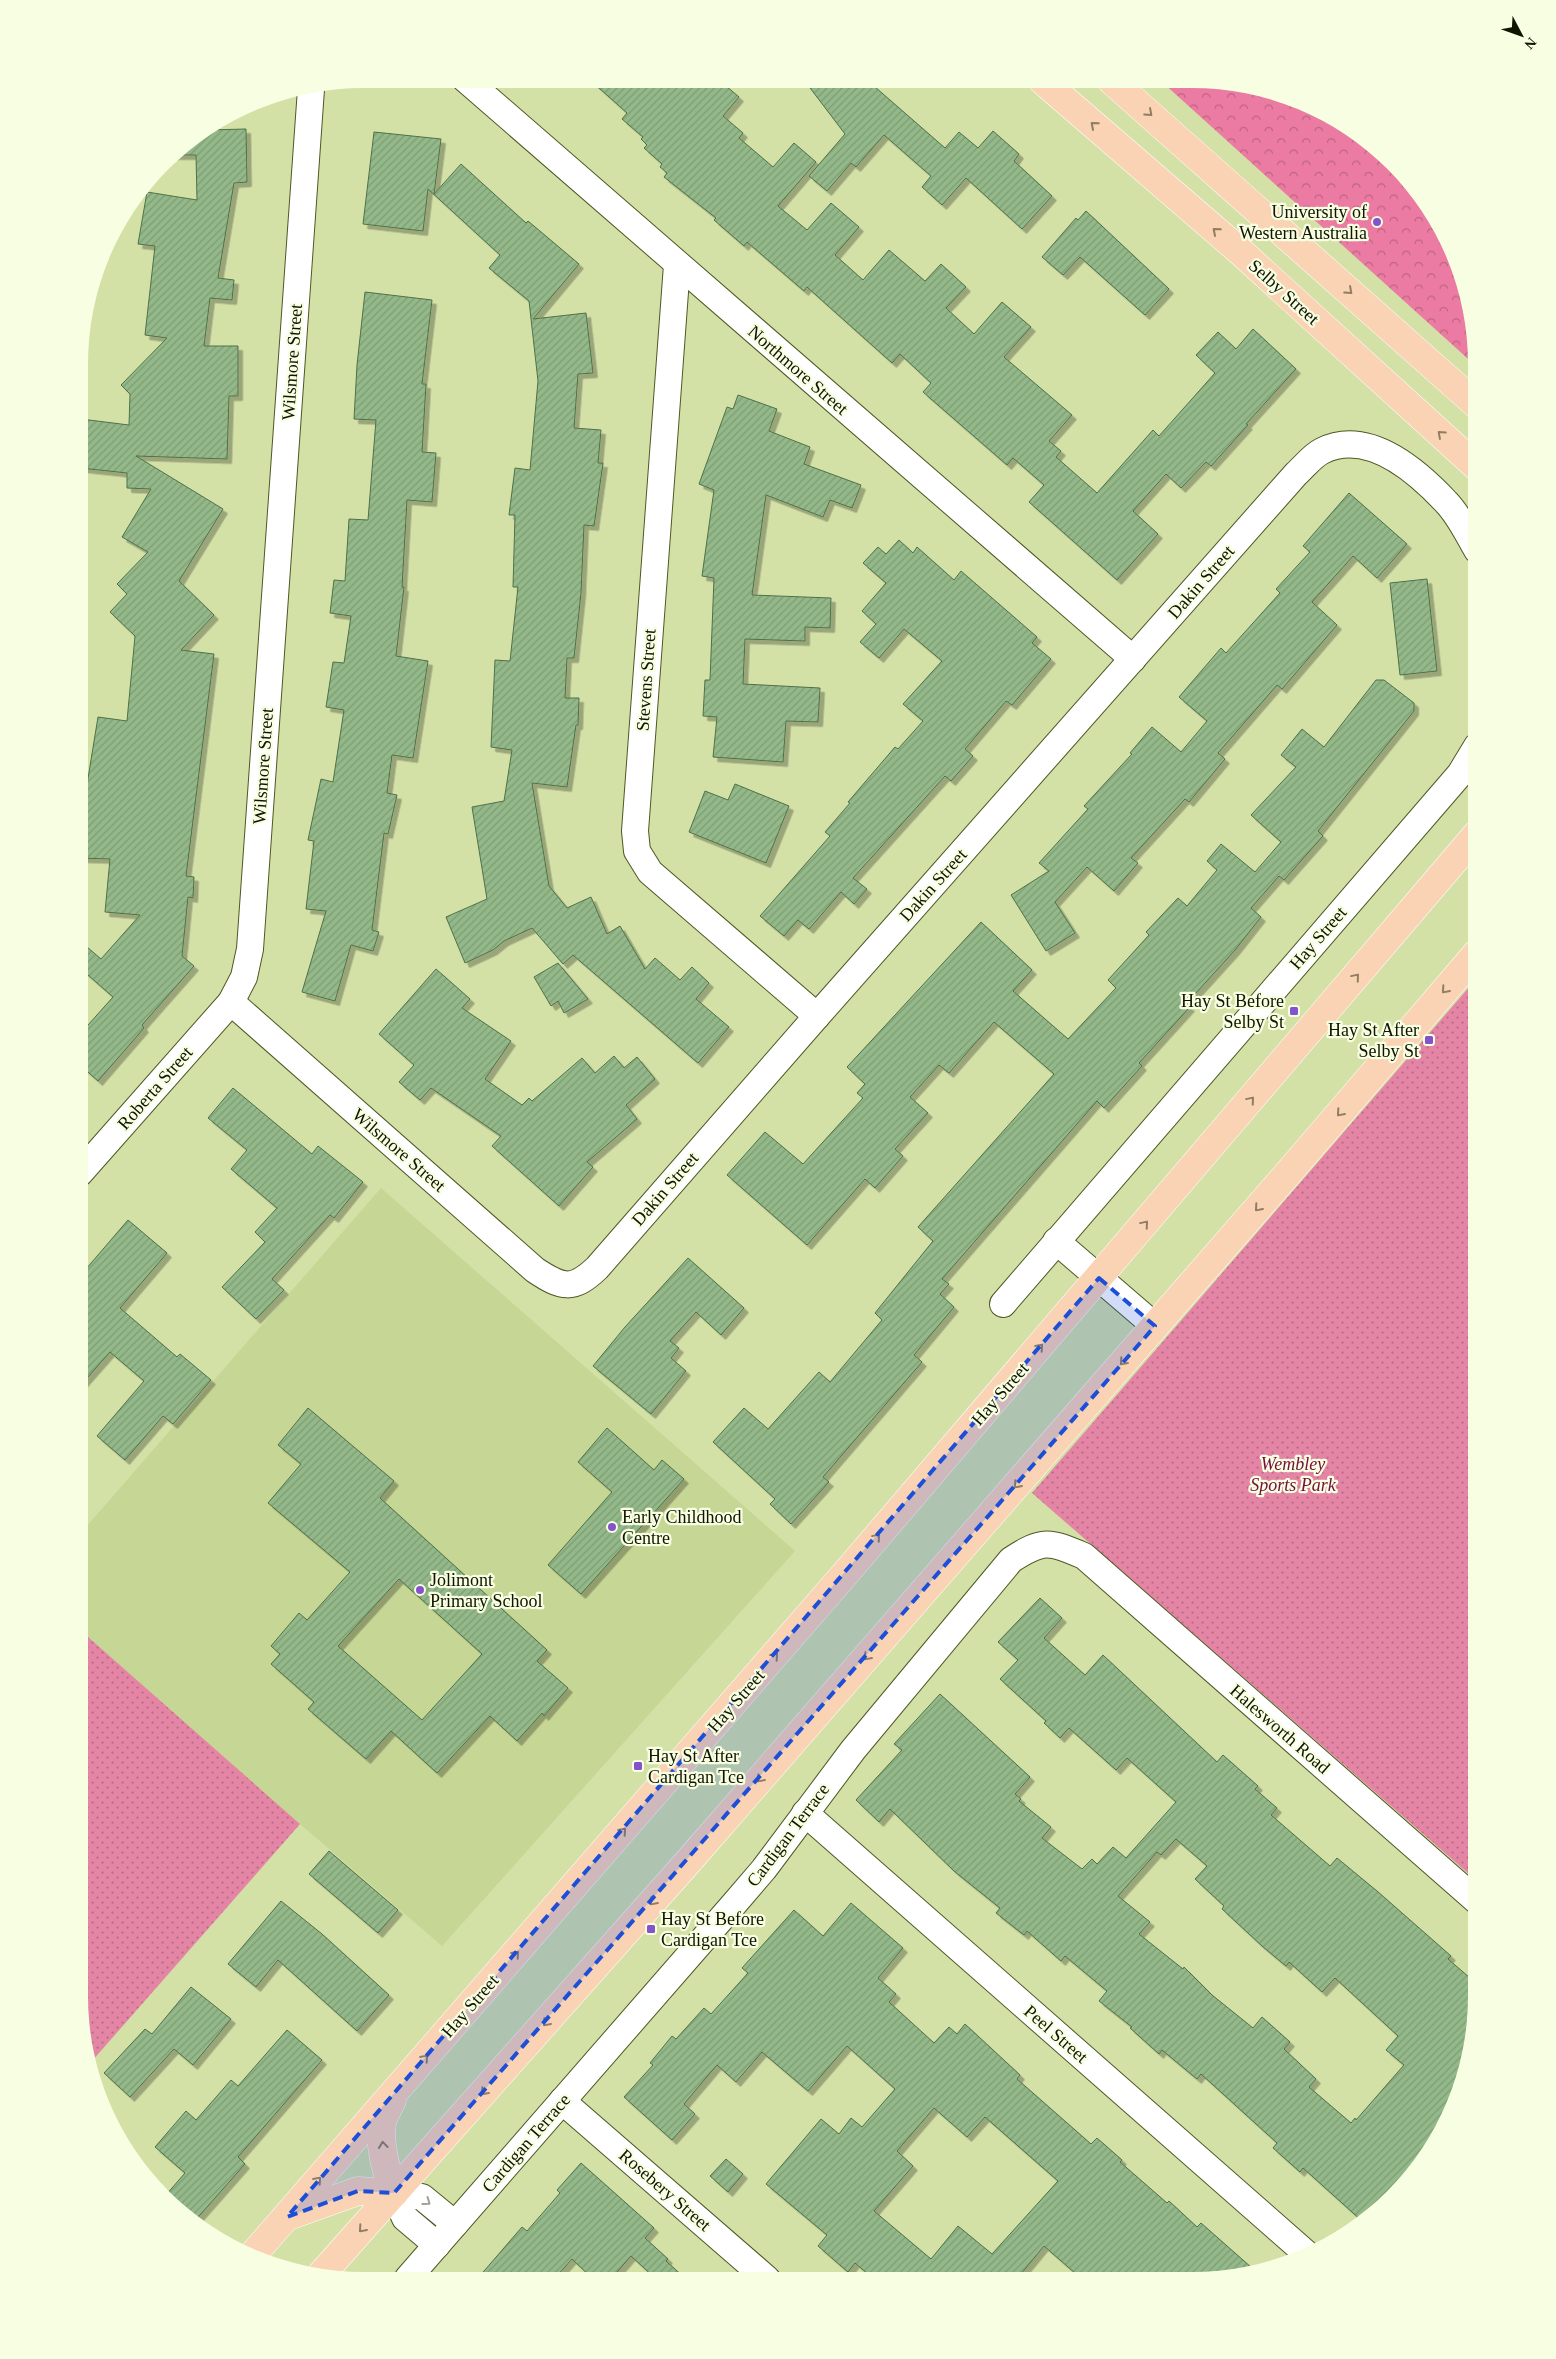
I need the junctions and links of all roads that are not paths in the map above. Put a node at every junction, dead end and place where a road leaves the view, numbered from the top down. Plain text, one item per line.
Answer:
1 (475, 88) edge
2 (1051, 88) edge
3 (1120, 88) edge
4 (311, 93) edge
5 (677, 265) junction
6 (1324, 268) junction
7 (1296, 302) junction
8 (1468, 397) edge
9 (1468, 459) edge
10 (1468, 536) edge
11 (1133, 659) junction
12 (1468, 761) edge
13 (1468, 845) edge
14 (1468, 963) edge
15 (231, 1002) junction
16 (817, 1016) junction
17 (88, 1164) edge
18 (1056, 1241) junction
19 (1099, 1278) junction
20 (563, 1285) joint
21 (1002, 1304) dead end
22 (1155, 1326) junction
23 (1084, 1556) joint
24 (805, 1813) junction
25 (1468, 1893) edge
26 (398, 2087) junction
27 (562, 2101) junction
28 (394, 2193) junction
29 (287, 2216) junction
30 (455, 2224) junction
31 (437, 2245) junction
32 (1302, 2248) edge
33 (258, 2250) edge
34 (326, 2269) edge
35 (413, 2272) edge
36 (759, 2272) edge

1 - 5 street, Northmore Street
7 -> 2 main road, Selby Street
3 -> 6 main road
4 - 15 street, Wilsmore Street
5 - 11 street, Northmore Street
5 - 16 street, Stevens Street
6 - 7 main road
6 -> 8 main road
9 -> 7 main road, Selby Street
10 - 11 street, Dakin Street
11 - 16 street, Dakin Street
12 - 18 street, Hay Street
19 -> 13 main road, Hay Street
14 -> 22 main road
15 - 17 street, Roberta Street
15 - 20 street, Wilsmore Street
16 - 20 street, Dakin Street
18 - 19 street
18 - 21 street, Hay Street
19 - 22 street
26 -> 19 main road, Hay Street
22 -> 28 main road
23 - 24 street, Cardigan Terrace
23 - 25 street, Halesworth Road
24 - 27 street, Cardigan Terrace
24 - 32 street, Peel Street
28 -> 26 main road
29 -> 26 main road, Hay Street
27 - 30 street, Cardigan Terrace
27 - 36 street, Rosebery Street
28 - 29 main road
28 -> 30 street
28 - 31 street
28 -> 34 main road
29 - 33 main road, Hay Street
30 - 31 street, Cardigan Terrace
31 - 35 street, Cardigan Terrace

